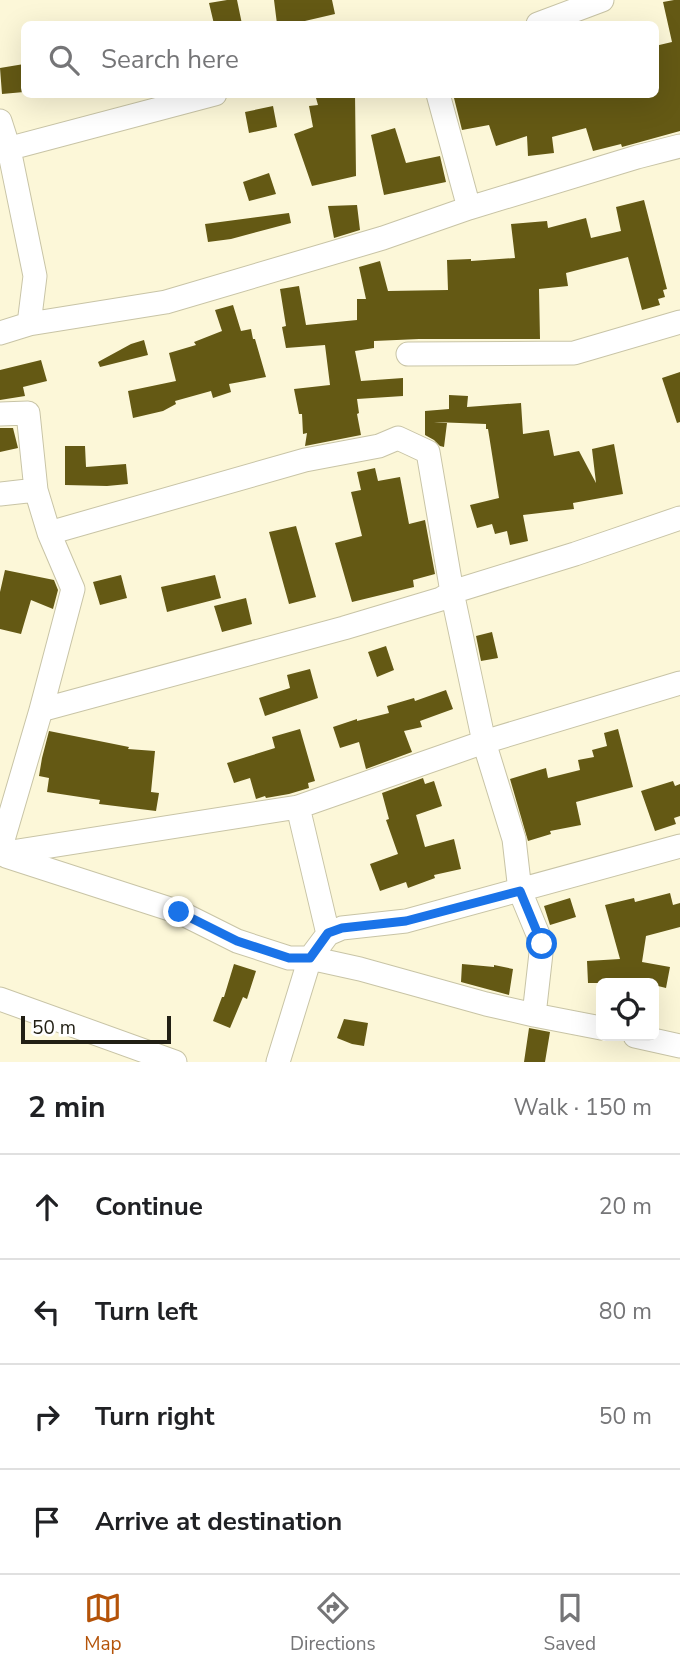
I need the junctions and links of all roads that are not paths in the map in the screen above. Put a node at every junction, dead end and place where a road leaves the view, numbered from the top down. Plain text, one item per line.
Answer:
1 (602, 0) edge
2 (550, 21) edge
3 (200, 98) edge
4 (440, 98) edge
5 (0, 121) edge
6 (680, 146) edge
7 (4, 150) edge
8 (469, 208) junction
9 (680, 322) edge
10 (29, 324) junction
11 (0, 333) edge
12 (408, 354) dead end
13 (0, 414) edge
14 (36, 490) junction
15 (0, 494) edge
16 (680, 518) edge
17 (49, 533) junction
18 (452, 592) junction
19 (680, 682) edge
20 (41, 709) junction
21 (484, 742) junction
22 (298, 807) junction
23 (680, 846) edge
24 (0, 853) edge
25 (520, 891) junction
26 (328, 933) junction
27 (310, 958) junction
28 (0, 999) edge
29 (534, 1015) junction
30 (596, 1027) edge
31 (658, 1041) edge
32 (680, 1046) edge
33 (175, 1062) edge
34 (278, 1062) edge

1 - 2 street
3 - 7 street
4 - 8 street
5 - 7 street
6 - 8 street
7 - 10 street
8 - 10 street
9 - 12 street
10 - 11 street
13 - 14 street
14 - 15 street
14 - 17 street
16 - 18 street
17 - 18 street
17 - 20 street
18 - 20 street
18 - 21 street
19 - 21 street
20 - 24 street
21 - 22 street
21 - 25 street
22 - 24 street
22 - 26 street
23 - 25 street
24 - 27 street
25 - 26 street
25 - 29 street
26 - 27 street
27 - 29 street
27 - 34 street
28 - 33 street
29 - 30 street
31 - 32 street

